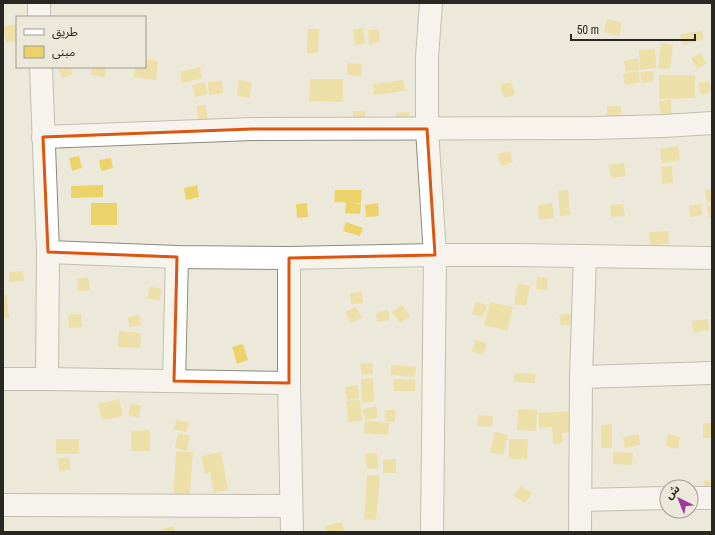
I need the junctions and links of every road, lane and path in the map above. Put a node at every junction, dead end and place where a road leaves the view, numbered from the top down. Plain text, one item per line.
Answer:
1 (39, 3) edge
2 (431, 3) edge
3 (39, 16) edge
4 (41, 68) edge
5 (712, 123) edge
6 (427, 129) junction
7 (43, 137) junction
8 (48, 252) junction
9 (435, 255) junction
10 (585, 256) junction
11 (177, 257) junction
12 (289, 258) junction
13 (712, 258) edge
14 (712, 373) edge
15 (47, 378) junction
16 (581, 378) junction
17 (3, 379) edge
18 (174, 381) junction
19 (289, 383) junction
20 (659, 498) edge
21 (699, 498) edge
22 (712, 498) edge
23 (580, 500) junction
24 (3, 505) edge
25 (292, 506) junction
26 (292, 532) edge
27 (432, 532) edge
28 (580, 532) edge

1 - 3 street
2 - 6 street
4 - 7 street
5 - 6 street
6 - 7 street
6 - 9 street
7 - 8 street
8 - 11 street
8 - 15 street
9 - 10 street
9 - 12 street
9 - 27 street
10 - 13 street
10 - 16 street
11 - 12 street
11 - 18 street
12 - 19 street
14 - 16 street
15 - 17 street
15 - 18 street
16 - 23 street
18 - 19 street
19 - 25 street
20 - 23 street
21 - 22 street
23 - 28 street
24 - 25 street
25 - 26 street

